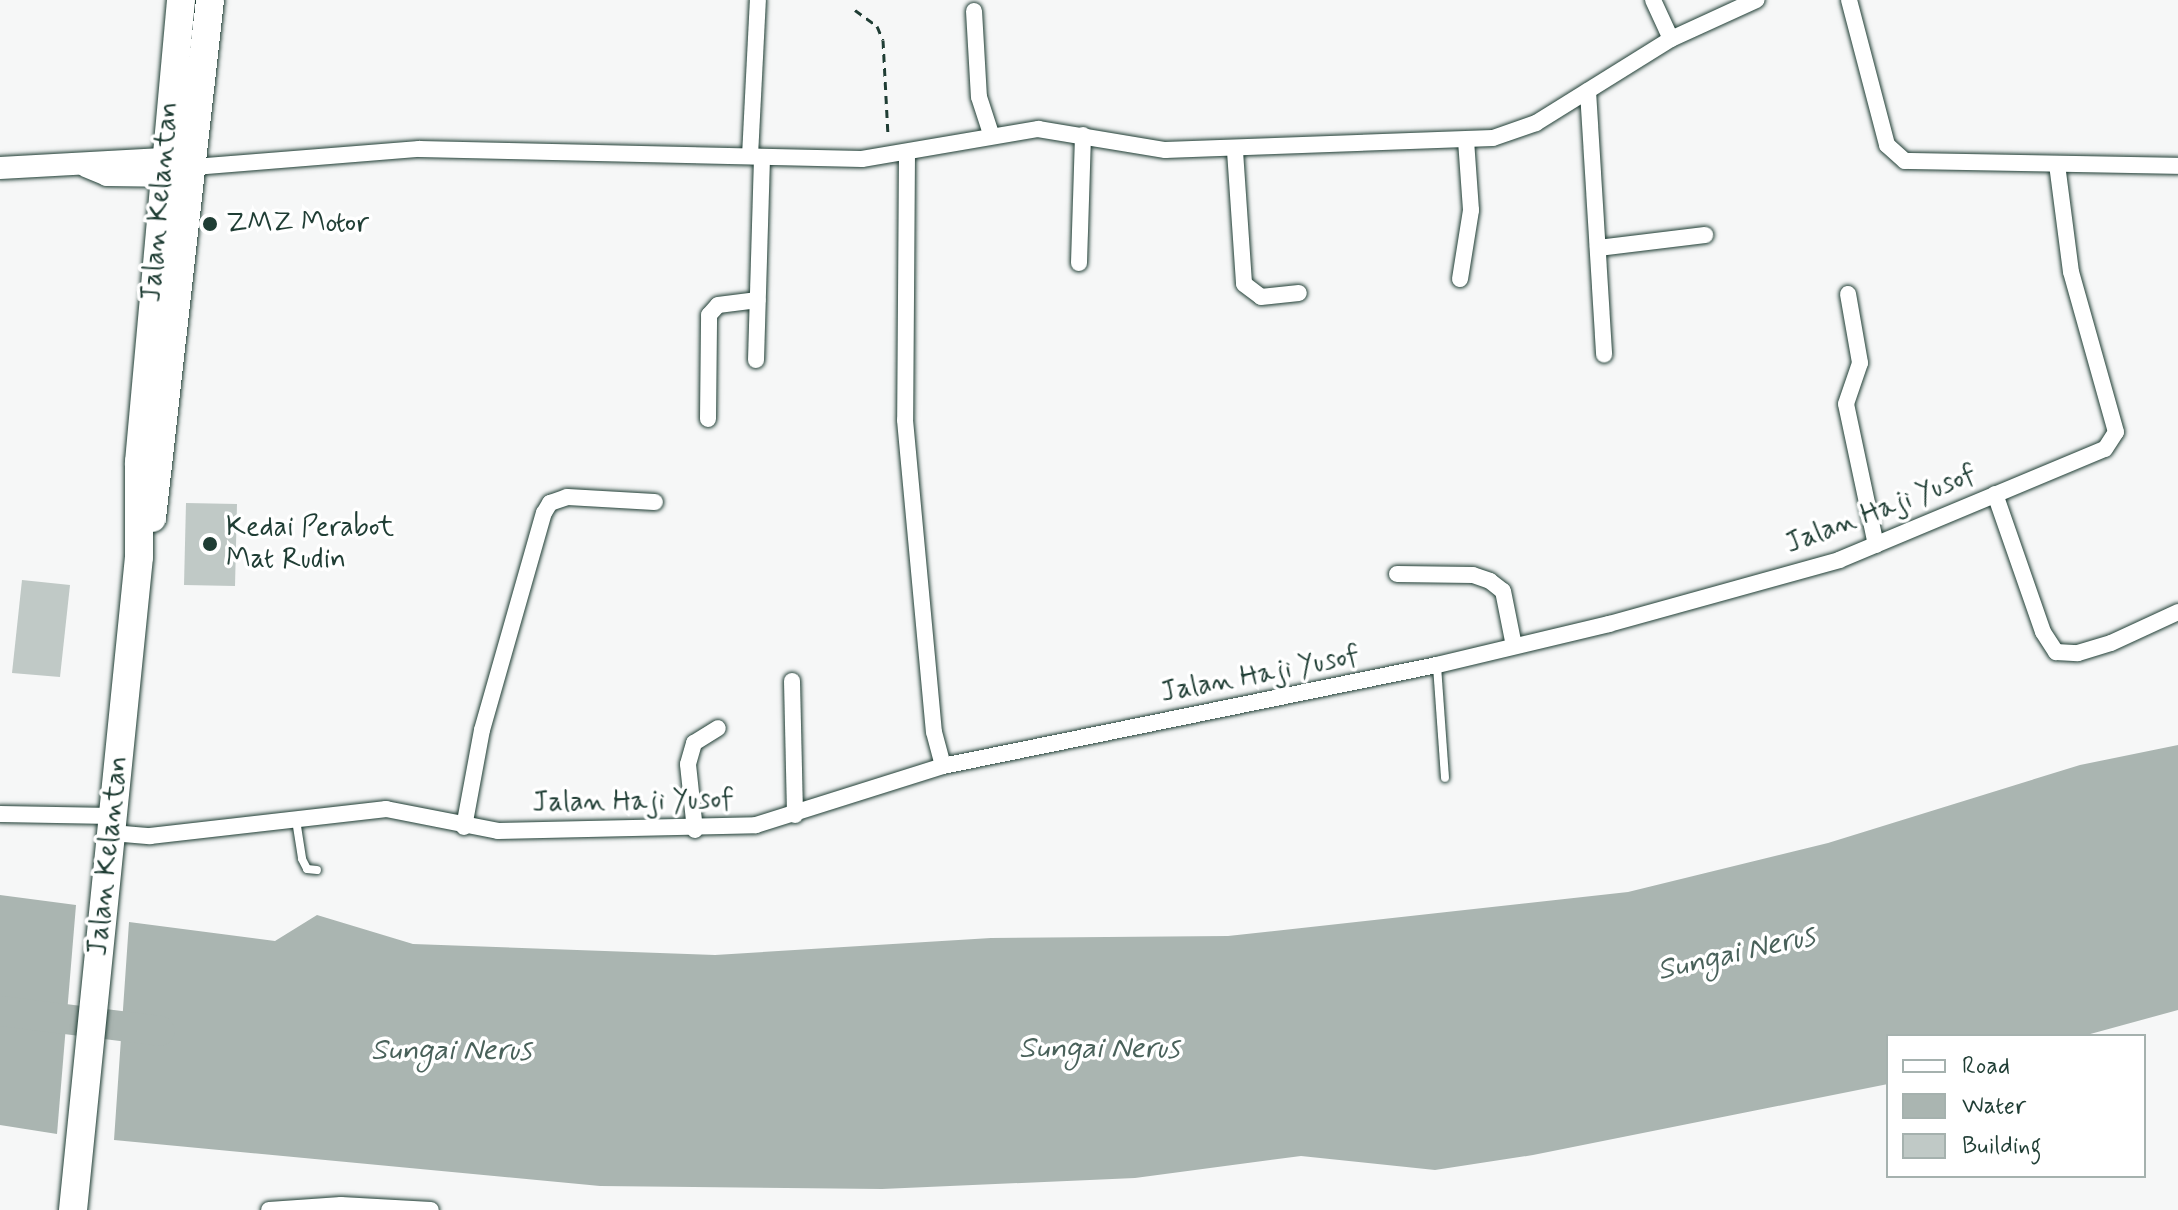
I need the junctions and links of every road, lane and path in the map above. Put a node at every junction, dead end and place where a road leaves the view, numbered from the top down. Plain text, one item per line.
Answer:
1 (181, 0) edge
2 (210, 0) edge
3 (758, 0) edge
4 (1653, 0) edge
5 (1756, 0) edge
6 (1849, 0) edge
7 (855, 10) dead end
8 (974, 11) dead end
9 (1671, 39) junction
10 (1588, 91) junction
11 (991, 135) junction
12 (1083, 135) junction
13 (1466, 140) junction
14 (1235, 151) junction
15 (907, 154) junction
16 (756, 157) junction
17 (888, 157) junction
18 (2057, 164) junction
19 (163, 166) junction
20 (2178, 166) edge
21 (194, 167) junction
22 (0, 168) edge
23 (1705, 235) dead end
24 (1598, 248) junction
25 (1079, 263) dead end
26 (1460, 279) dead end
27 (1299, 293) dead end
28 (1848, 294) dead end
29 (758, 300) junction
30 (1604, 355) dead end
31 (756, 360) dead end
32 (708, 419) dead end
33 (1995, 494) junction
34 (655, 502) dead end
35 (1876, 545) junction
36 (140, 548) junction
37 (1397, 574) dead end
38 (2178, 612) edge
39 (1514, 646) junction
40 (1437, 665) junction
41 (792, 681) dead end
42 (718, 728) dead end
43 (943, 766) junction
44 (1445, 778) dead end
45 (0, 814) edge
46 (795, 815) junction
47 (296, 820) junction
48 (112, 824) junction
49 (464, 827) junction
50 (695, 830) junction
51 (317, 870) dead end
52 (73, 1210) edge
53 (269, 1210) edge
54 (431, 1210) edge

1 - 19 highway, Jalan Kelantan
2 - 21 highway, Jalan Kelantan
3 - 16 street
4 - 9 street
5 - 9 street
6 - 18 street
7 - 17 path
8 - 11 street
9 - 10 street
10 - 13 street
10 - 24 street
11 - 12 street
11 - 15 street
12 - 14 street
12 - 25 street
13 - 14 street
13 - 26 street
14 - 27 street
15 - 17 street
15 - 43 street
16 - 17 street
16 - 21 street
16 - 29 street
18 - 20 street
18 - 33 street, Jalan Haji Yusof
19 - 21 street
19 - 22 street
19 - 36 highway, Jalan Kelantan
21 - 36 highway, Jalan Kelantan
23 - 24 street
24 - 30 street
28 - 35 street
29 - 31 street
29 - 32 street
33 - 35 street, Jalan Haji Yusof
33 - 38 street
34 - 49 street
35 - 39 street, Jalan Haji Yusof
36 - 48 highway, Jalan Kelantan
37 - 39 street
39 - 40 street, Jalan Haji Yusof
40 - 43 street, Jalan Haji Yusof
40 - 44 lane
41 - 46 street
42 - 50 street
43 - 46 street, Jalan Haji Yusof
45 - 48 street, Jalan Haji Yusof
46 - 50 street, Jalan Haji Yusof
47 - 48 street, Jalan Haji Yusof
47 - 49 street, Jalan Haji Yusof
47 - 51 lane
48 - 52 highway, Jalan Kelantan
49 - 50 street, Jalan Haji Yusof
53 - 54 street

